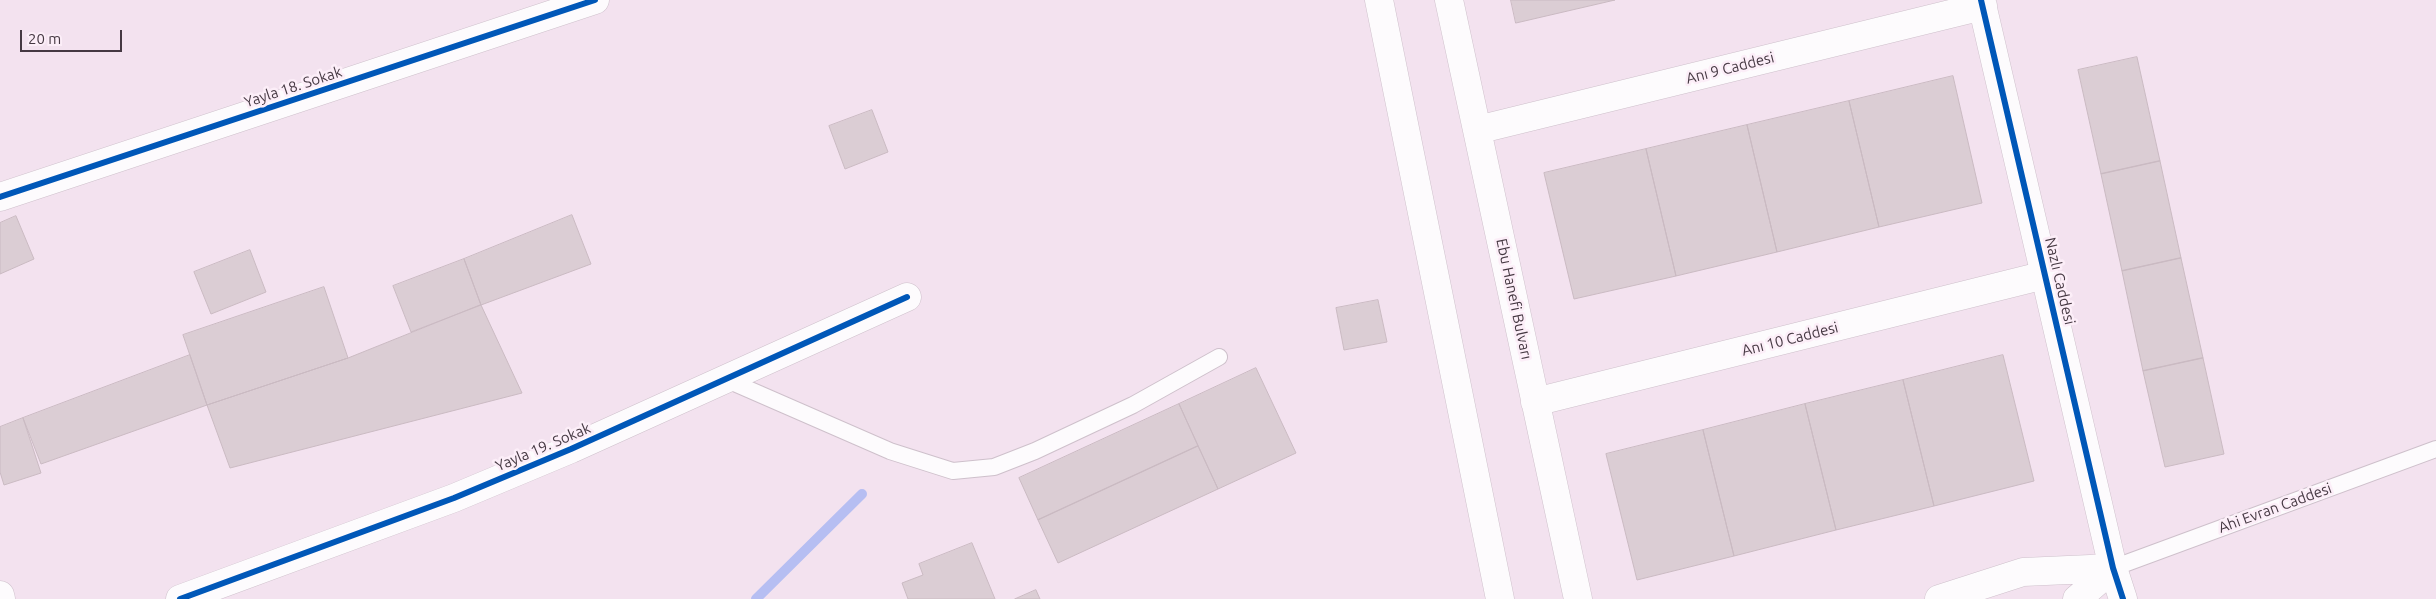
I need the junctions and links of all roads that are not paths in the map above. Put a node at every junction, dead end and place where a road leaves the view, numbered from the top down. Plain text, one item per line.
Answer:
1 (595, 0) edge
2 (1379, 0) edge
3 (1449, 0) edge
4 (1982, 3) edge
5 (1477, 130) junction
6 (0, 197) edge
7 (2045, 275) junction
8 (906, 297) dead end
9 (1219, 357) dead end
10 (725, 379) junction
11 (1536, 402) junction
12 (2436, 449) edge
13 (2113, 568) junction
14 (0, 595) edge
15 (2, 599) edge
16 (180, 599) edge
17 (1500, 599) edge
18 (1578, 599) edge
19 (1939, 599) edge
20 (2077, 599) edge
21 (2123, 599) edge

1 - 6 street, Yayla 18. Sokak
2 - 17 street
3 - 5 street, Ebu Hanefi Bulvarı
4 - 5 street, Anı 9 Caddesi
4 - 7 street, Nazlı Caddesi
5 - 11 street, Ebu Hanefi Bulvarı
7 - 11 street, Anı 10 Caddesi
7 - 13 street, Nazlı Caddesi
8 - 10 street, Yayla 19. Sokak
9 - 10 lane
10 - 16 street, Yayla 19. Sokak
11 - 18 street, Ebu Hanefi Bulvarı
12 - 13 lane, Ahi Evran Caddesi
13 - 19 street, Ahi Evran Caddesi
13 - 20 street, Ahi Evran Caddesi
13 - 21 street, Nazlı Caddesi
14 - 15 street

